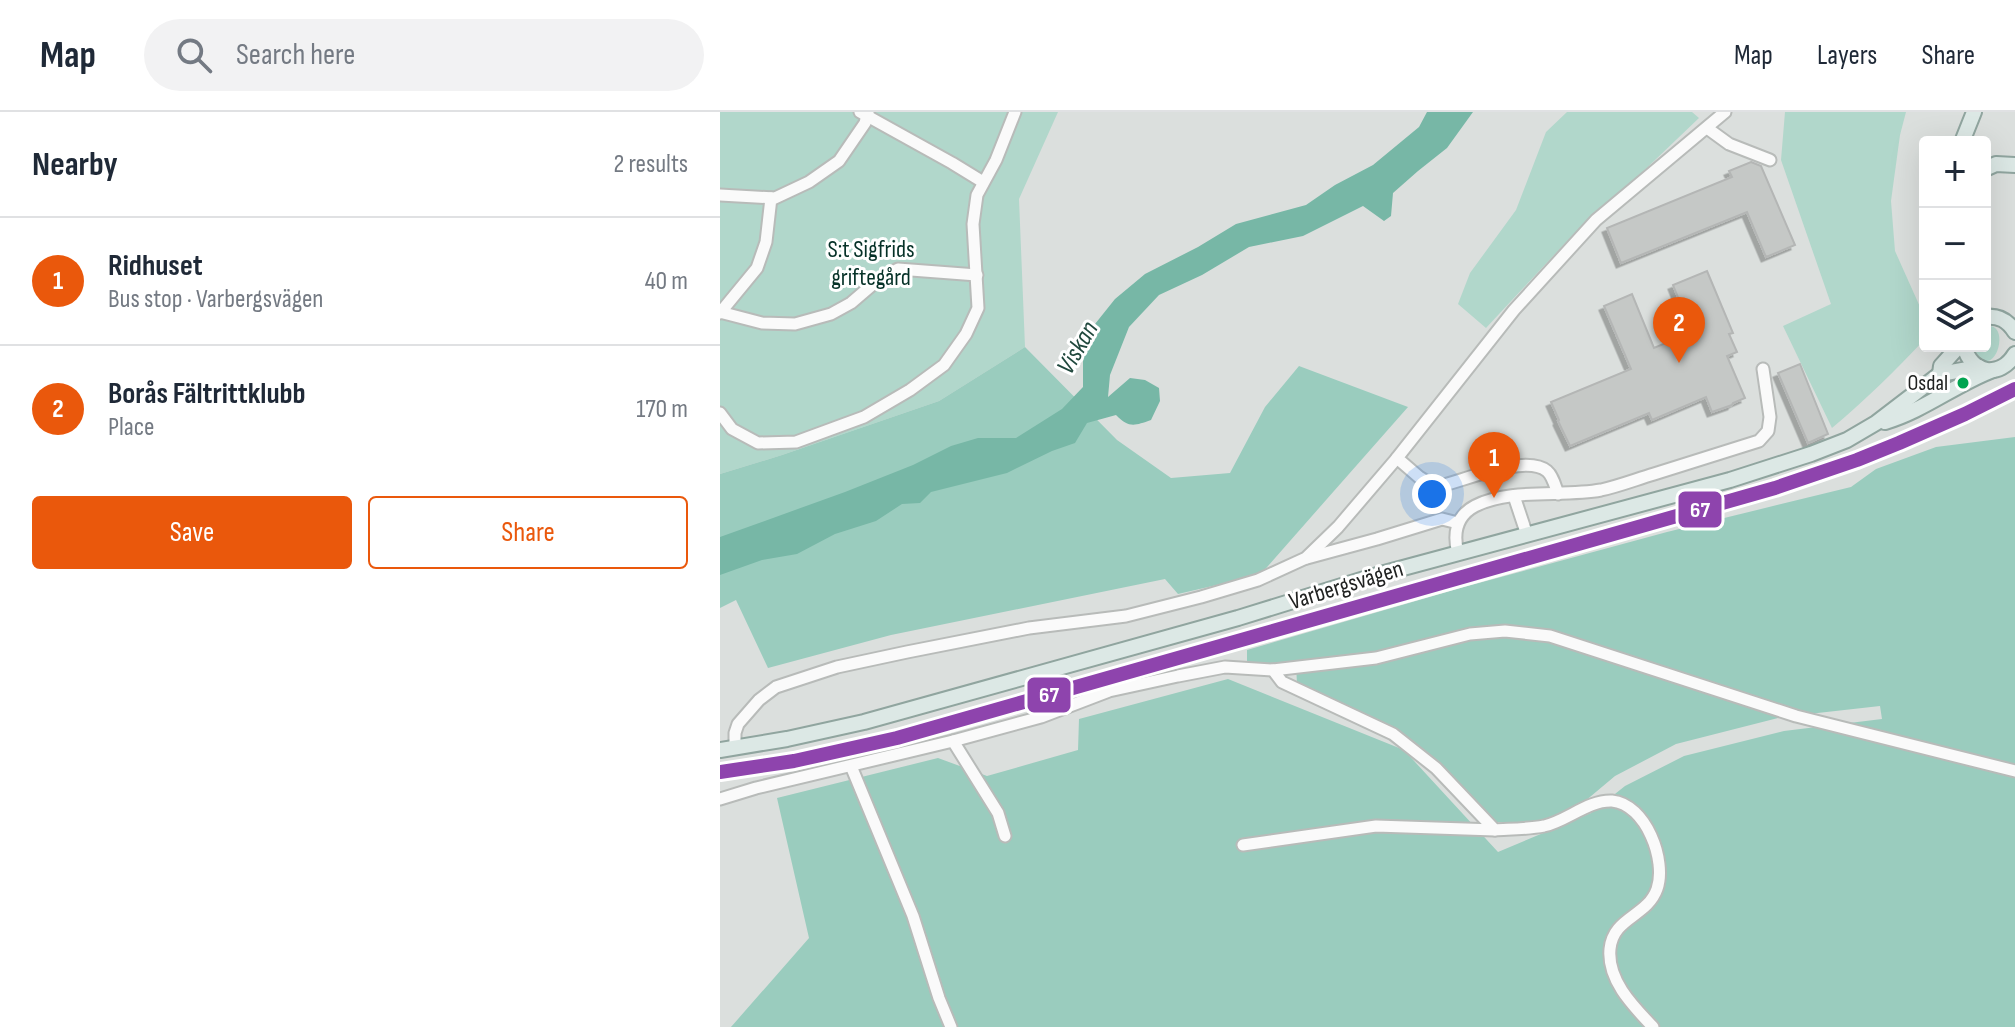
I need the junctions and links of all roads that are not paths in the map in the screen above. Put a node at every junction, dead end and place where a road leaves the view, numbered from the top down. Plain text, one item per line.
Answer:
1 (1015, 112) edge
2 (1725, 112) edge
3 (1974, 112) edge
4 (865, 113) edge
5 (1707, 128) junction
6 (1964, 136) edge
7 (1770, 160) dead end
8 (2015, 165) edge
9 (1991, 166) edge
10 (983, 182) junction
11 (720, 195) edge
12 (771, 198) junction
13 (977, 275) junction
14 (720, 312) edge
15 (1955, 352) edge
16 (1965, 352) edge
17 (2015, 354) edge
18 (1763, 369) dead end
19 (1986, 369) junction
20 (1946, 374) junction
21 (720, 413) edge
22 (1876, 423) junction
23 (1397, 458) junction
24 (1558, 494) junction
25 (1514, 496) junction
26 (1458, 523) junction
27 (1527, 535) junction
28 (1458, 553) junction
29 (1306, 558) junction
30 (1273, 670) junction
31 (953, 741) junction
32 (728, 749) edge
33 (851, 766) junction
34 (2015, 771) edge
35 (720, 799) edge
36 (1495, 830) junction
37 (1005, 836) dead end
38 (1243, 845) dead end
39 (951, 1027) edge
40 (1653, 1027) edge

1 - 10 street
2 - 5 street
3 - 6 main road
4 - 10 street
4 - 12 street
5 - 7 street
5 - 23 street
8 - 9 main road
10 - 13 street
11 - 12 street
12 - 14 street
13 - 14 street
13 - 21 street
15 - 20 main road
16 - 19 main road
17 - 19 main road
18 - 24 street
19 - 20 main road
19 - 22 main road
20 - 22 main road, Varbergsvägen
22 - 27 main road, Varbergsvägen
23 - 24 street
23 - 29 street
24 - 25 street
25 - 26 street
25 - 27 street
26 - 28 street
26 - 29 street
27 - 28 main road, Varbergsvägen
28 - 32 main road, Varbergsvägen
29 - 32 street
30 - 31 street
30 - 34 street
30 - 36 street
31 - 33 street
31 - 37 street
33 - 35 street
33 - 39 street
36 - 38 street
36 - 40 street

